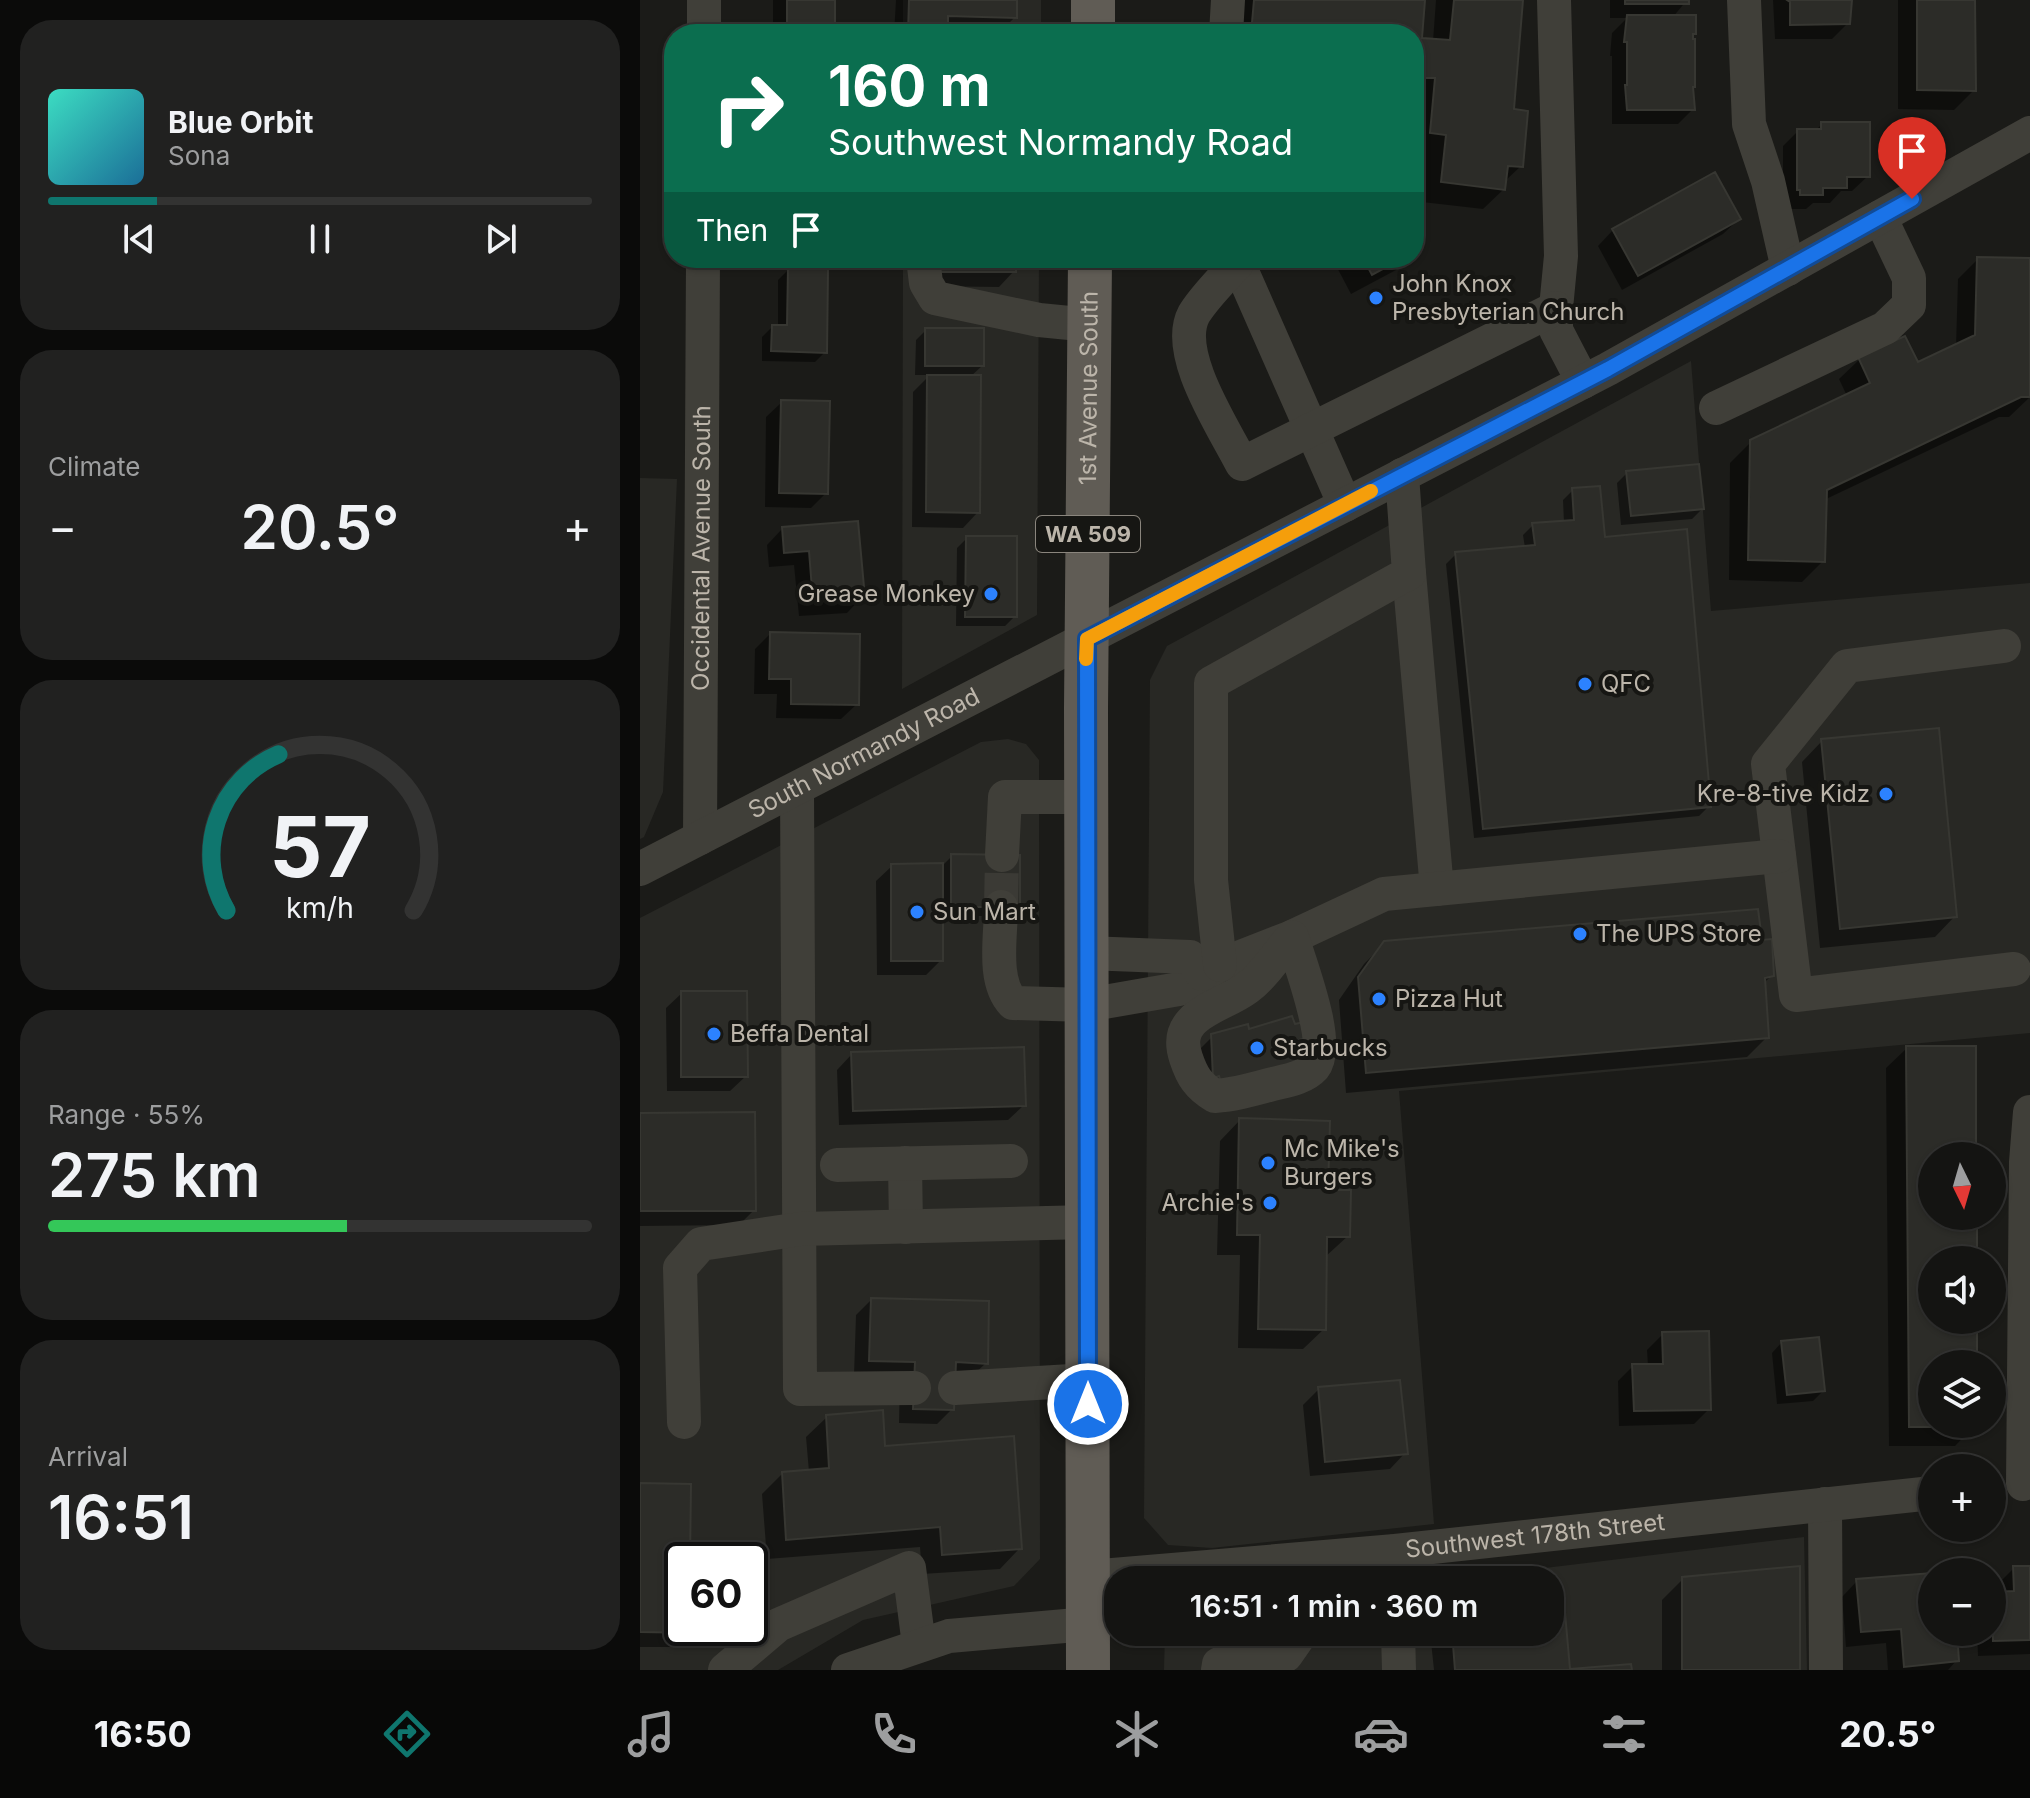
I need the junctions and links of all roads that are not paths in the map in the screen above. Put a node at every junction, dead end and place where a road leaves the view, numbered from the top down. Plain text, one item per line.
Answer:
1 (704, 0) edge
2 (1093, 0) edge
3 (1228, 0) edge
4 (1554, 0) edge
5 (1744, 0) edge
6 (704, 24) edge
7 (1093, 24) edge
8 (1227, 24) edge
9 (2030, 133) edge
10 (1880, 217) junction
11 (703, 268) edge
12 (924, 268) edge
13 (1090, 268) edge
14 (1231, 268) edge
15 (1241, 268) edge
16 (1788, 269) junction
17 (1556, 308) junction
18 (1090, 325) junction
19 (1583, 382) junction
20 (1716, 408) dead end
21 (1312, 429) junction
22 (1402, 475) junction
23 (1345, 505) junction
24 (1409, 573) junction
25 (1087, 639) junction
26 (2004, 646) dead end
27 (797, 789) junction
28 (1087, 797) junction
29 (700, 838) junction
30 (1002, 855) tunnel mouth
31 (1779, 856) junction
32 (640, 869) edge
33 (1437, 889) junction
34 (1001, 907) tunnel mouth
35 (1292, 937) junction
36 (1087, 953) junction
37 (2014, 969) dead end
38 (1211, 970) junction
39 (1087, 1005) junction
40 (2030, 1112) edge
41 (1011, 1161) dead end
42 (905, 1163) junction
43 (837, 1165) dead end
44 (1088, 1222) junction
45 (906, 1227) junction
46 (800, 1229) junction
47 (1088, 1380) junction
48 (914, 1388) dead end
49 (955, 1388) dead end
50 (684, 1422) dead end
51 (2015, 1485) edge
52 (1918, 1494) edge
53 (1825, 1504) junction
54 (1396, 1565) edge
55 (1089, 1577) junction
56 (1104, 1577) edge
57 (1088, 1624) junction
58 (919, 1645) junction
59 (1292, 1646) edge
60 (1398, 1646) edge
61 (725, 1670) edge
62 (848, 1670) edge
63 (1088, 1670) edge
64 (1218, 1670) edge
65 (1399, 1670) edge
66 (1826, 1670) edge

1 - 6 street
2 - 7 main road
3 - 8 street
4 - 17 street
5 - 16 street
9 - 10 street, South Normandy Road
10 - 16 street, South Normandy Road
10 - 20 street
11 - 29 street, Occidental Avenue South
12 - 18 street
13 - 18 main road, 1st Avenue South / WA 509
14 - 21 street
15 - 21 street
16 - 19 street, South Normandy Road
17 - 19 street
17 - 21 street
18 - 25 main road, 1st Avenue South / WA 509
19 - 22 street, South Normandy Road
21 - 23 street
22 - 23 street, South Normandy Road
22 - 24 street
23 - 25 street, South Normandy Road
24 - 33 street
24 - 38 street
25 - 27 street, South Normandy Road
25 - 28 main road, 1st Avenue South / WA 509
26 - 31 street
27 - 29 street, South Normandy Road
27 - 46 street
28 - 30 street
28 - 36 main road, 1st Avenue South / WA 509
29 - 32 street, South Normandy Road
31 - 33 street
31 - 37 street
33 - 35 street
34 - 39 street
35 - 35 street
35 - 38 street
36 - 38 street
36 - 39 main road, 1st Avenue South / WA 509
38 - 39 street
39 - 44 main road, 1st Avenue South / WA 509
40 - 51 street
41 - 42 street
42 - 43 street
42 - 45 street
44 - 45 street
44 - 47 main road, 1st Avenue South / WA 509
45 - 46 street
46 - 48 street
46 - 50 street
47 - 49 street
47 - 55 main road, 1st Avenue South / WA 509
52 - 53 street, Southwest 178th Street
53 - 54 street, Southwest 178th Street
53 - 66 street
55 - 56 street, Southwest 178th Street
55 - 57 main road, 1st Avenue South / WA 509
57 - 58 street
57 - 63 main road, 1st Avenue South / WA 509
58 - 61 street
58 - 62 street
59 - 64 street
60 - 65 street

